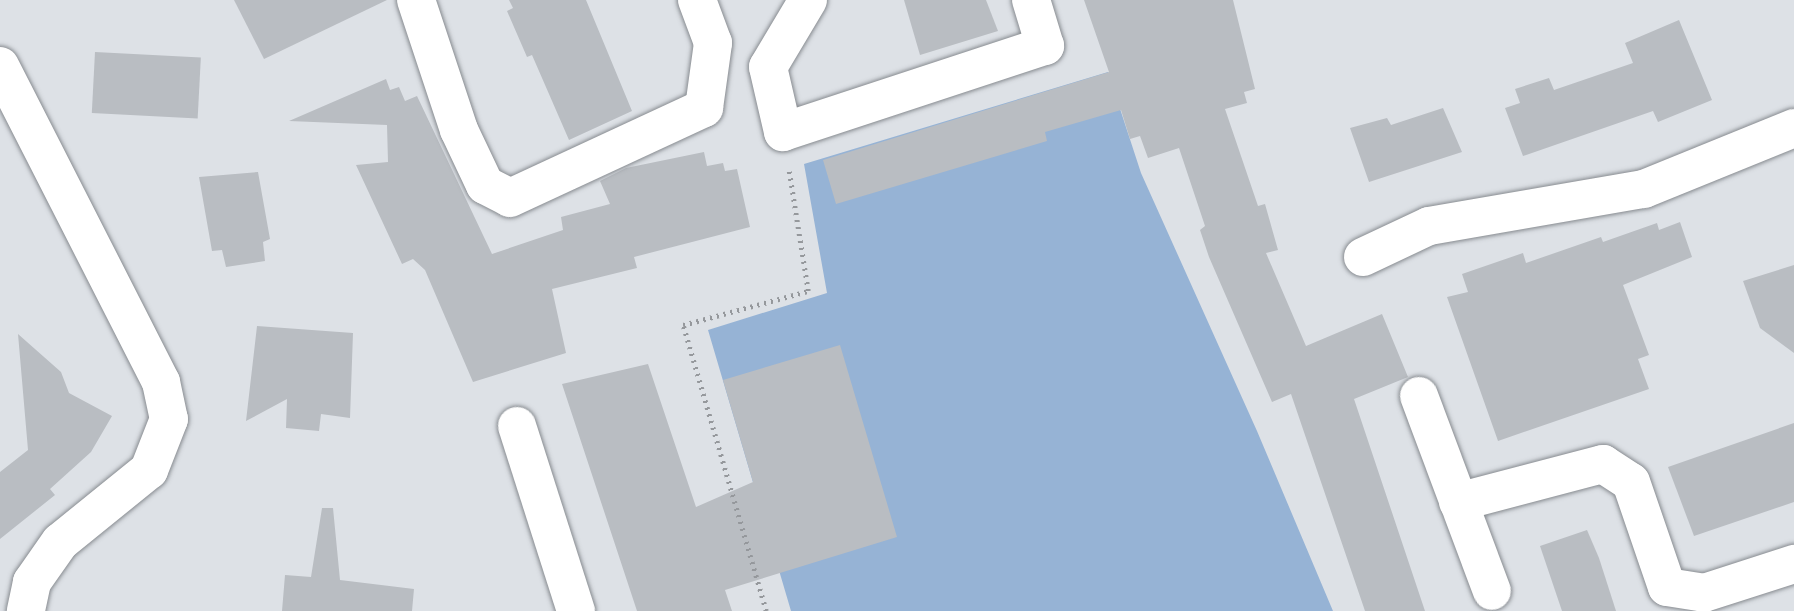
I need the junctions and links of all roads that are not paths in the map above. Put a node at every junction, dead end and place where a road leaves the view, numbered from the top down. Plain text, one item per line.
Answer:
1 (416, 0) edge
2 (697, 0) edge
3 (808, 0) edge
4 (1031, 0) edge
5 (0, 66) edge
6 (1794, 128) edge
7 (1363, 257) dead end
8 (1419, 396) dead end
9 (517, 426) dead end
10 (1458, 502) junction
11 (1794, 564) edge
12 (1492, 591) dead end
13 (26, 611) edge
14 (576, 611) edge

1 - 2 street
3 - 4 street
5 - 13 street
6 - 7 street
8 - 10 street
9 - 14 street
10 - 11 street
10 - 12 street

